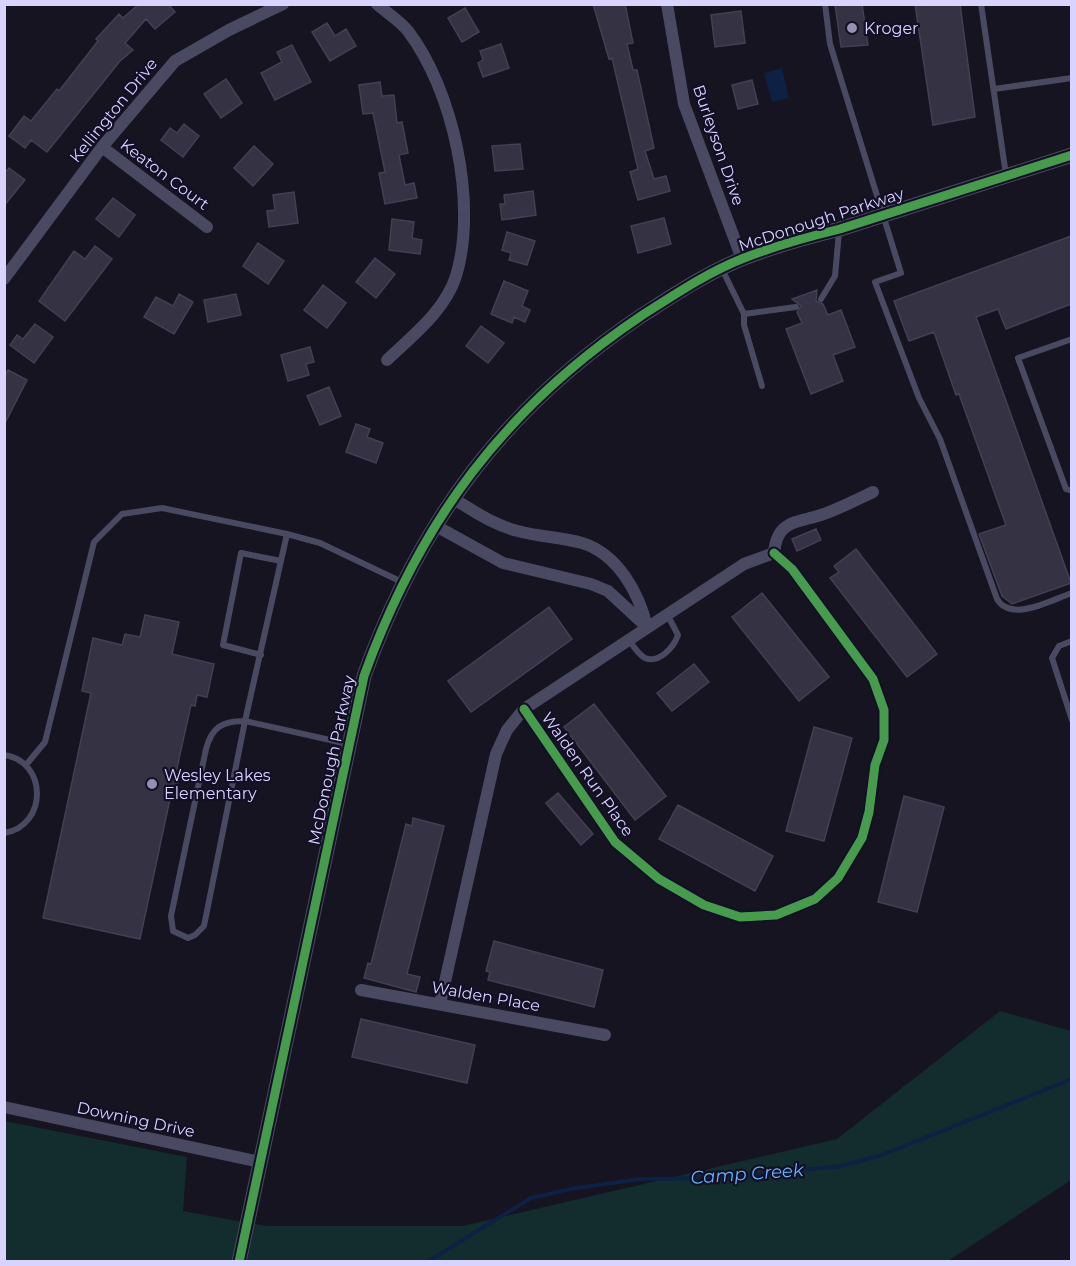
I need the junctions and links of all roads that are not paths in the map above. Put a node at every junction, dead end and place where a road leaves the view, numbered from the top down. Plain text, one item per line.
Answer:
1 (283, 4) edge
2 (377, 4) edge
3 (667, 4) edge
4 (825, 4) edge
5 (981, 4) edge
6 (1071, 78) edge
7 (994, 89) junction
8 (102, 147) junction
9 (1071, 155) edge
10 (1006, 175) junction
11 (882, 215) junction
12 (207, 227) dead end
13 (840, 229) junction
14 (742, 258) junction
15 (722, 268) junction
16 (4, 279) edge
17 (821, 299) dead end
18 (796, 307) dead end
19 (744, 314) junction
20 (1071, 339) edge
21 (387, 360) dead end
22 (762, 386) dead end
23 (873, 492) dead end
24 (1071, 492) edge
25 (452, 498) junction
26 (436, 526) junction
27 (287, 534) junction
28 (774, 553) junction
29 (281, 561) junction
30 (404, 583) junction
31 (629, 585) junction
32 (1071, 593) edge
33 (616, 597) junction
34 (667, 614) junction
35 (648, 627) junction
36 (628, 640) junction
37 (1071, 641) edge
38 (261, 655) junction
39 (524, 709) junction
40 (1071, 720) edge
41 (245, 721) junction
42 (348, 744) junction
43 (4, 755) edge
44 (26, 765) junction
45 (4, 833) edge
46 (361, 990) dead end
47 (440, 1004) junction
48 (605, 1035) dead end
49 (4, 1107) edge
50 (260, 1162) junction
51 (239, 1262) edge

1 - 8 street, Kellington Drive
2 - 21 street
3 - 14 street, Burleyson Drive
4 - 11 lane
5 - 7 lane
6 - 7 lane
7 - 10 lane
8 - 12 street, Keaton Court
8 - 16 street, Kellington Drive
9 - 10 street, McDonough Parkway
10 - 11 street, McDonough Parkway
11 - 13 street, McDonough Parkway
11 - 32 lane
13 - 14 street, McDonough Parkway
13 - 17 lane
14 - 15 street, McDonough Parkway
15 - 19 lane
15 - 25 street, McDonough Parkway
18 - 19 lane
19 - 22 lane
20 - 24 lane
23 - 28 street
25 - 26 street, McDonough Parkway
25 - 31 street
26 - 30 street, McDonough Parkway
26 - 33 street
27 - 29 lane
27 - 30 lane
27 - 44 lane
28 - 34 street, Walden Run Place
28 - 39 street, Walden Run Place
29 - 38 lane
29 - 38 lane
30 - 42 street, McDonough Parkway
31 - 33 street
31 - 35 street
33 - 35 street
34 - 35 street, Walden Run Place
34 - 36 lane
35 - 36 street, Walden Run Place
36 - 39 street, Walden Run Place
37 - 40 lane
38 - 41 lane
39 - 47 street, Walden Run Place
41 - 41 lane
41 - 42 lane
42 - 50 street, McDonough Parkway
43 - 44 lane
44 - 45 lane
46 - 47 street, Walden Place
47 - 48 street, Walden Place
49 - 50 street, Downing Drive
50 - 51 street, McDonough Parkway

